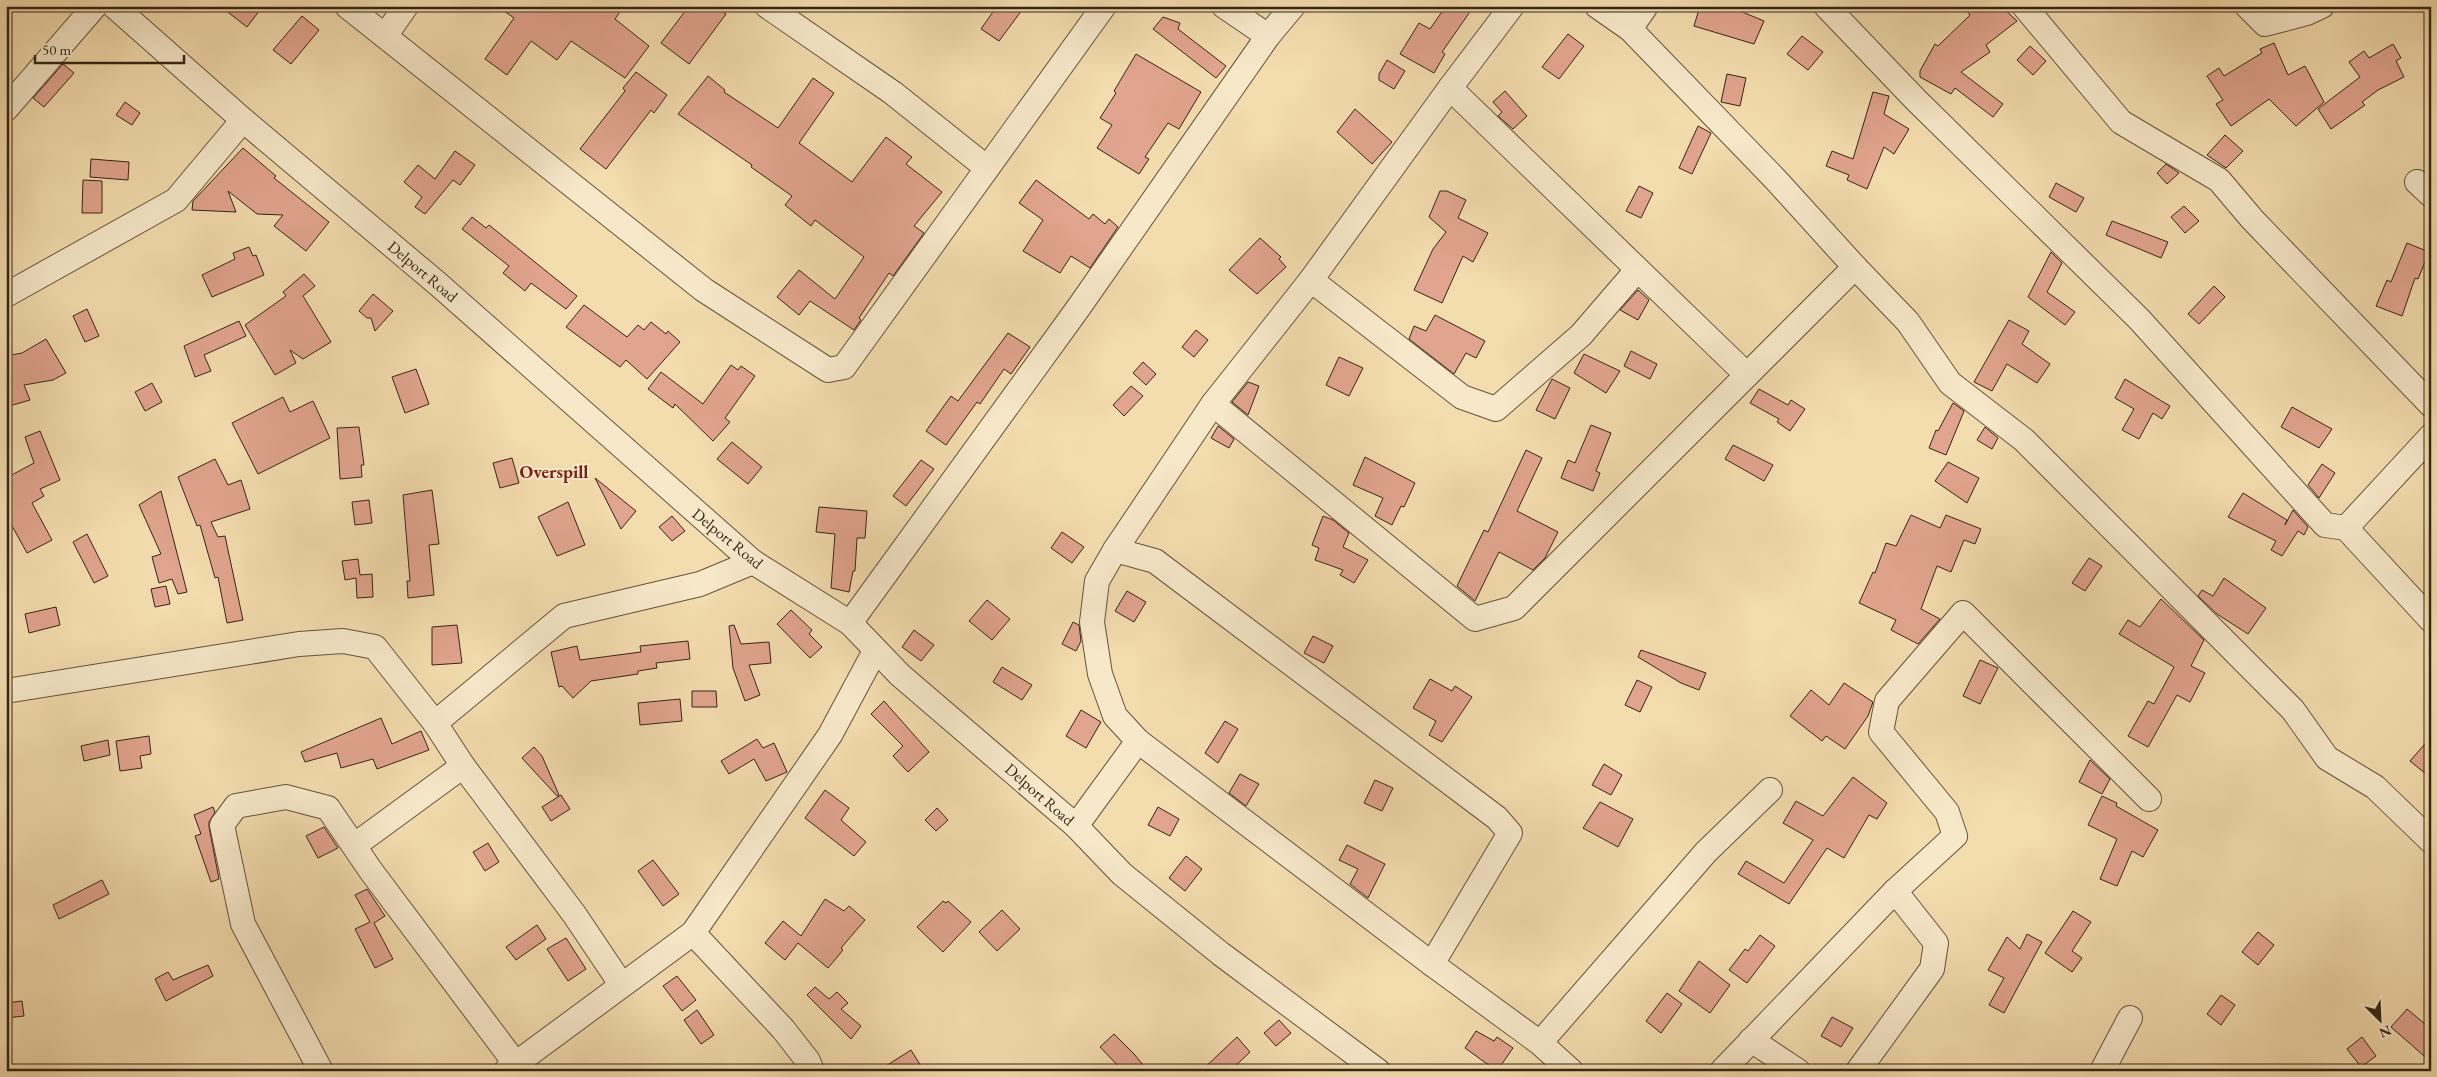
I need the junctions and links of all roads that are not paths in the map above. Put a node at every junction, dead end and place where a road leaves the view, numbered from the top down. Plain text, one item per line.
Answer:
1 (96, 6) edge
2 (114, 6) edge
3 (346, 6) edge
4 (406, 6) edge
5 (767, 6) edge
6 (1104, 6) edge
7 (1224, 6) edge
8 (1292, 6) edge
9 (1512, 6) edge
10 (1597, 6) edge
11 (1646, 6) edge
12 (1826, 6) edge
13 (2024, 6) edge
14 (2248, 6) edge
15 (2322, 6) edge
16 (1630, 29) junction
17 (385, 36) junction
18 (1268, 36) junction
19 (1450, 88) junction
20 (6, 109) edge
21 (243, 120) junction
22 (987, 168) junction
23 (1855, 267) junction
24 (1638, 270) junction
25 (1311, 280) junction
26 (6, 295) edge
27 (1747, 374) junction
28 (1213, 404) junction
29 (2431, 405) edge
30 (2431, 436) edge
31 (2346, 528) junction
32 (1115, 550) junction
33 (753, 562) junction
34 (2431, 620) edge
35 (850, 623) junction
36 (875, 651) junction
37 (6, 691) edge
38 (436, 723) junction
39 (1138, 741) junction
40 (464, 766) junction
41 (1770, 790) dead end
42 (2149, 799) dead end
43 (1076, 826) junction
44 (2431, 841) edge
45 (355, 844) junction
46 (1894, 891) junction
47 (694, 933) junction
48 (1432, 964) junction
49 (621, 984) junction
50 (2130, 1018) dead end
51 (1752, 1040) junction
52 (1540, 1043) junction
53 (511, 1067) edge
54 (321, 1071) edge
55 (812, 1071) edge
56 (1378, 1071) edge
57 (1571, 1071) edge
58 (1722, 1071) edge
59 (1798, 1071) edge
60 (1858, 1071) edge
61 (2102, 1071) edge

1 - 20 street
2 - 21 street, Delport Road
3 - 17 street
4 - 17 street
5 - 22 street
6 - 22 street
7 - 18 street
8 - 18 street
9 - 19 street
10 - 16 street
11 - 16 street
12 - 31 street
13 - 29 street
14 - 15 street
16 - 23 street
17 - 22 street
18 - 35 street
19 - 24 street
19 - 25 street
21 - 26 street
21 - 33 street, Delport Road
23 - 27 street
23 - 44 street
24 - 25 street
24 - 27 street
25 - 28 street
27 - 28 street
28 - 32 street
30 - 31 street
31 - 34 street
32 - 39 street
32 - 48 street
33 - 35 street, Delport Road
33 - 38 street
35 - 36 street, Delport Road
36 - 43 street, Delport Road
36 - 47 street
37 - 38 street
38 - 40 street
39 - 43 street
39 - 48 street
40 - 45 street
40 - 49 street
41 - 52 street
42 - 46 street
43 - 56 street, Delport Road
45 - 53 street
45 - 54 street
46 - 51 street
46 - 60 street
47 - 49 street
47 - 55 street
48 - 52 street
49 - 53 street
50 - 61 street
51 - 58 street
51 - 59 street
52 - 57 street

